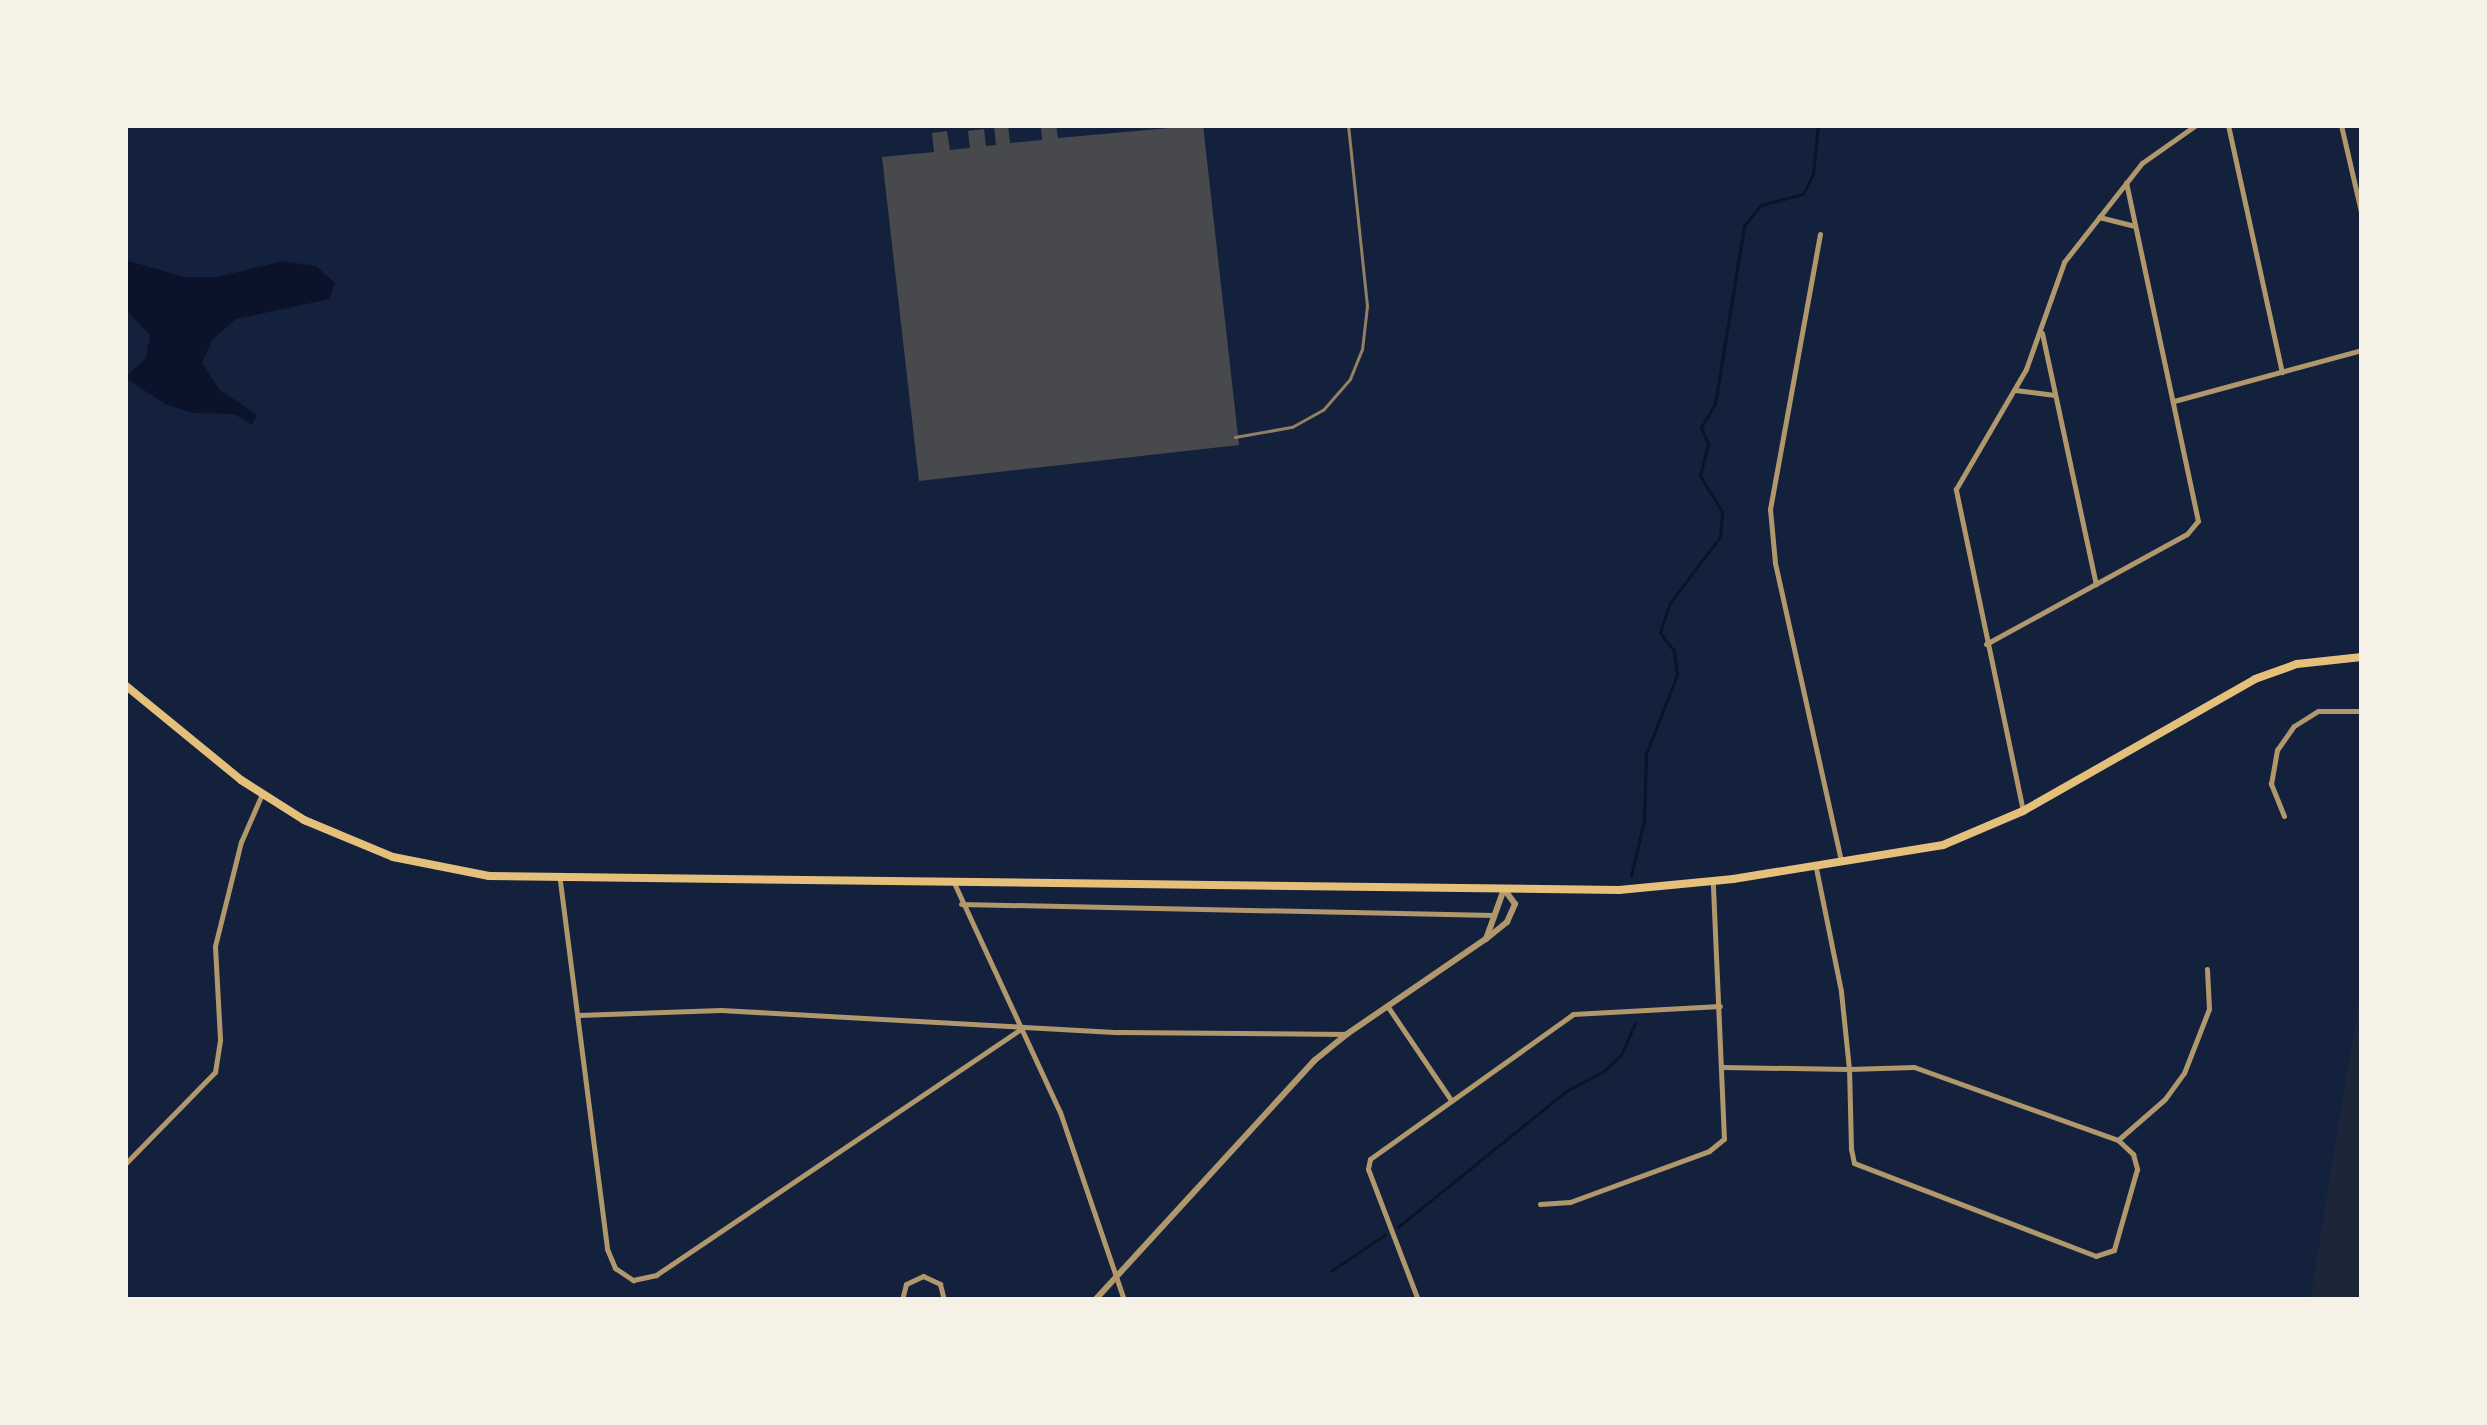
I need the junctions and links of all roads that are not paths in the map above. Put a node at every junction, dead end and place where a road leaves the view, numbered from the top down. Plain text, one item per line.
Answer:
1 (2196, 125) edge
2 (2228, 125) edge
3 (2341, 125) edge
4 (2126, 182) junction
5 (2099, 216) junction
6 (2362, 216) edge
7 (2136, 226) junction
8 (1820, 234) dead end
9 (2041, 329) junction
10 (2362, 350) edge
11 (2282, 372) junction
12 (2015, 390) junction
13 (2055, 395) junction
14 (2174, 400) junction
15 (2096, 584) junction
16 (1986, 644) junction
17 (2362, 657) edge
18 (125, 685) edge
19 (2362, 712) edge
20 (262, 794) junction
21 (2023, 811) junction
22 (2284, 816) dead end
23 (1841, 864) junction
24 (1816, 868) junction
25 (560, 880) junction
26 (1713, 882) junction
27 (955, 884) junction
28 (1504, 889) junction
29 (961, 904) junction
30 (1494, 914) junction
31 (1486, 939) junction
32 (2207, 969) dead end
33 (1720, 1006) junction
34 (1388, 1007) junction
35 (578, 1015) junction
36 (1022, 1028) junction
37 (1346, 1034) junction
38 (1723, 1067) junction
39 (1849, 1070) junction
40 (1451, 1100) junction
41 (2118, 1140) junction
42 (125, 1164) edge
43 (1540, 1204) dead end
44 (1114, 1279) junction
45 (902, 1300) edge
46 (944, 1300) edge
47 (1094, 1300) edge
48 (1124, 1300) edge
49 (1418, 1300) edge

1 - 4 street
2 - 11 street
3 - 6 street
4 - 5 street
4 - 7 street
5 - 7 street
5 - 9 street
7 - 14 street
8 - 23 street
9 - 12 street
9 - 13 street
10 - 11 street
11 - 14 street
12 - 13 street
12 - 16 street
13 - 15 street
14 - 15 street
15 - 16 street
16 - 21 street
17 - 21 main road
18 - 20 main road
19 - 22 street
20 - 25 main road
20 - 42 street
21 - 23 main road
23 - 24 main road
24 - 26 main road
24 - 39 street
25 - 27 main road
25 - 35 street
26 - 28 main road
26 - 33 street
27 - 28 main road
27 - 29 street
28 - 30 street
28 - 31 street
29 - 30 street
29 - 36 street
30 - 31 street
31 - 34 street
32 - 41 street
33 - 38 street
33 - 40 street
34 - 37 street
34 - 40 street
35 - 36 street
35 - 36 street
36 - 37 street
36 - 44 street
37 - 44 street
38 - 39 street
38 - 43 street
39 - 41 street
39 - 41 street
40 - 49 street
44 - 47 street
44 - 48 street
45 - 46 street

